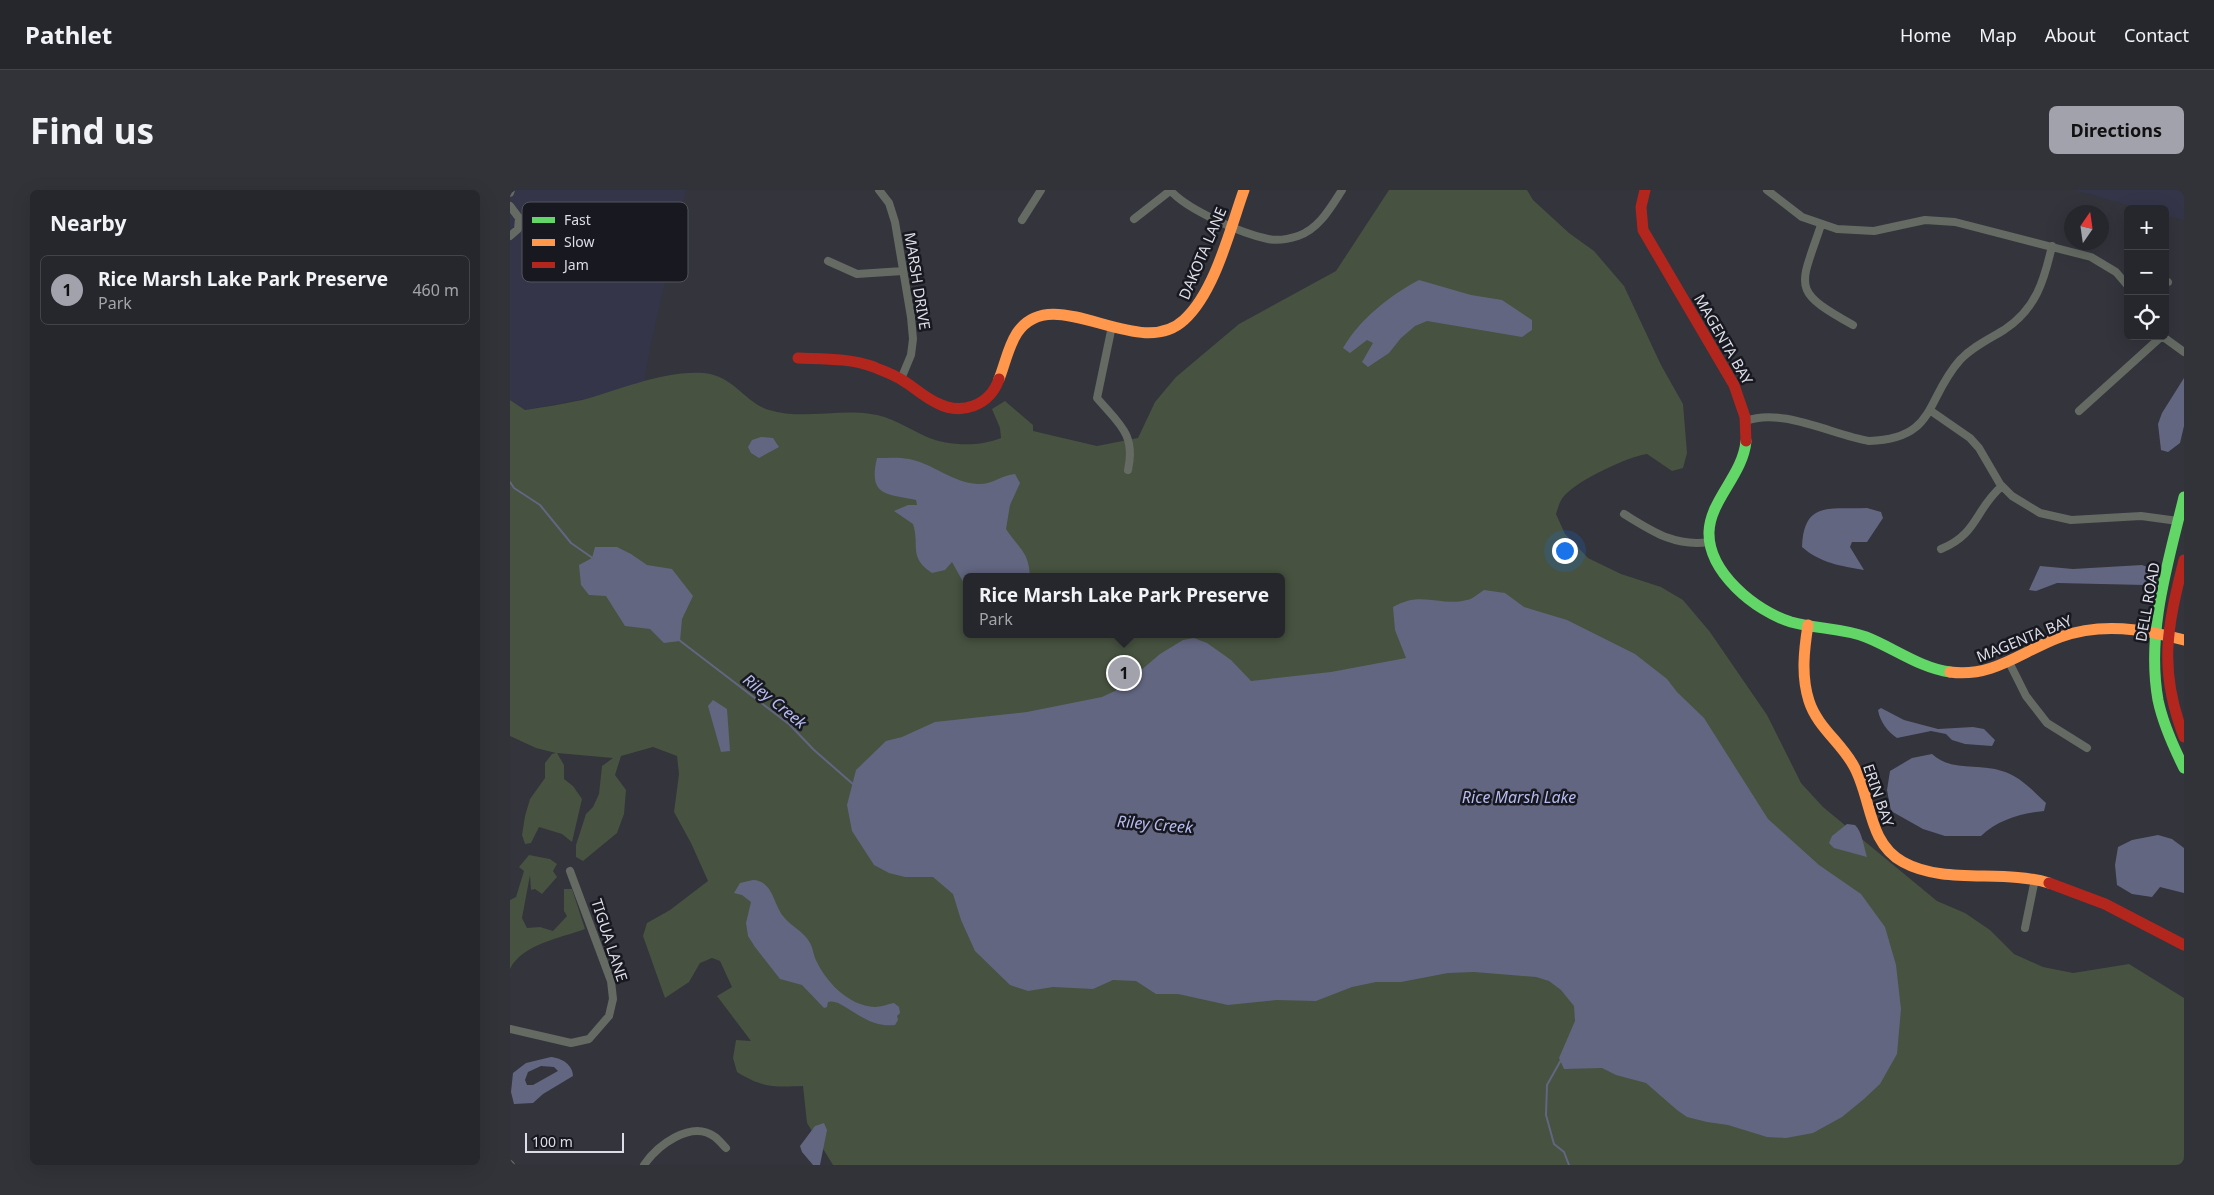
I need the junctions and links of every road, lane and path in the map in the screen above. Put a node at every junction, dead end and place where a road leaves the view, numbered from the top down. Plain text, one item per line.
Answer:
1 (879, 190) edge
2 (1041, 190) edge
3 (1170, 190) edge
4 (1244, 190) edge
5 (1342, 190) edge
6 (1645, 190) edge
7 (1767, 190) edge
8 (510, 206) edge
9 (1134, 219) dead end
10 (1022, 220) dead end
11 (1821, 224) junction
12 (1231, 225) junction
13 (510, 236) edge
14 (2052, 246) junction
15 (828, 261) dead end
16 (903, 271) junction
17 (2124, 281) edge
18 (1853, 325) dead end
19 (1112, 326) junction
20 (2158, 340) edge
21 (2168, 340) edge
22 (2184, 352) edge
23 (798, 358) dead end
24 (901, 379) junction
25 (1931, 411) junction
26 (2079, 411) dead end
27 (1746, 420) junction
28 (1128, 470) dead end
29 (2002, 486) junction
30 (2184, 496) edge
31 (1624, 514) dead end
32 (2178, 521) junction
33 (1709, 542) junction
34 (1941, 549) dead end
35 (2184, 560) edge
36 (1808, 625) junction
37 (2155, 632) junction
38 (2167, 635) junction
39 (2184, 640) edge
40 (2009, 662) junction
41 (2184, 737) edge
42 (2087, 748) dead end
43 (2184, 768) edge
44 (570, 871) dead end
45 (2036, 879) junction
46 (2025, 928) dead end
47 (2184, 945) edge
48 (510, 1029) edge
49 (726, 1148) dead end
50 (644, 1165) edge

1 - 16 street, MARSH DRIVE
2 - 10 street
3 - 9 street
3 - 12 street
4 - 12 street, DAKOTA LANE
5 - 12 street
6 - 27 street, MAGENTA BAY
7 - 11 street
8 - 13 street
11 - 14 street
11 - 18 street
12 - 19 street, DAKOTA LANE
14 - 17 street
14 - 25 street
15 - 16 street
16 - 24 street, MARSH DRIVE
19 - 24 street, DAKOTA LANE
19 - 28 street
20 - 26 street
21 - 22 street
23 - 24 street, DAKOTA LANE
25 - 27 street
25 - 29 street
27 - 33 street, MAGENTA BAY
29 - 32 street
29 - 34 street
30 - 32 street, DELL ROAD
31 - 33 street
32 - 37 street, DELL ROAD
33 - 36 street, MAGENTA BAY
35 - 38 street, DELL ROAD
36 - 40 street, MAGENTA BAY
36 - 45 street, ERIN BAY
37 - 38 street, MAGENTA BAY
37 - 40 street, MAGENTA BAY
37 - 43 street, DELL ROAD
38 - 39 street, MAGENTA BAY
38 - 41 street, DELL ROAD
40 - 42 street
44 - 48 street, TIGUA LANE
45 - 46 street
45 - 47 street, ERIN BAY
49 - 50 street

